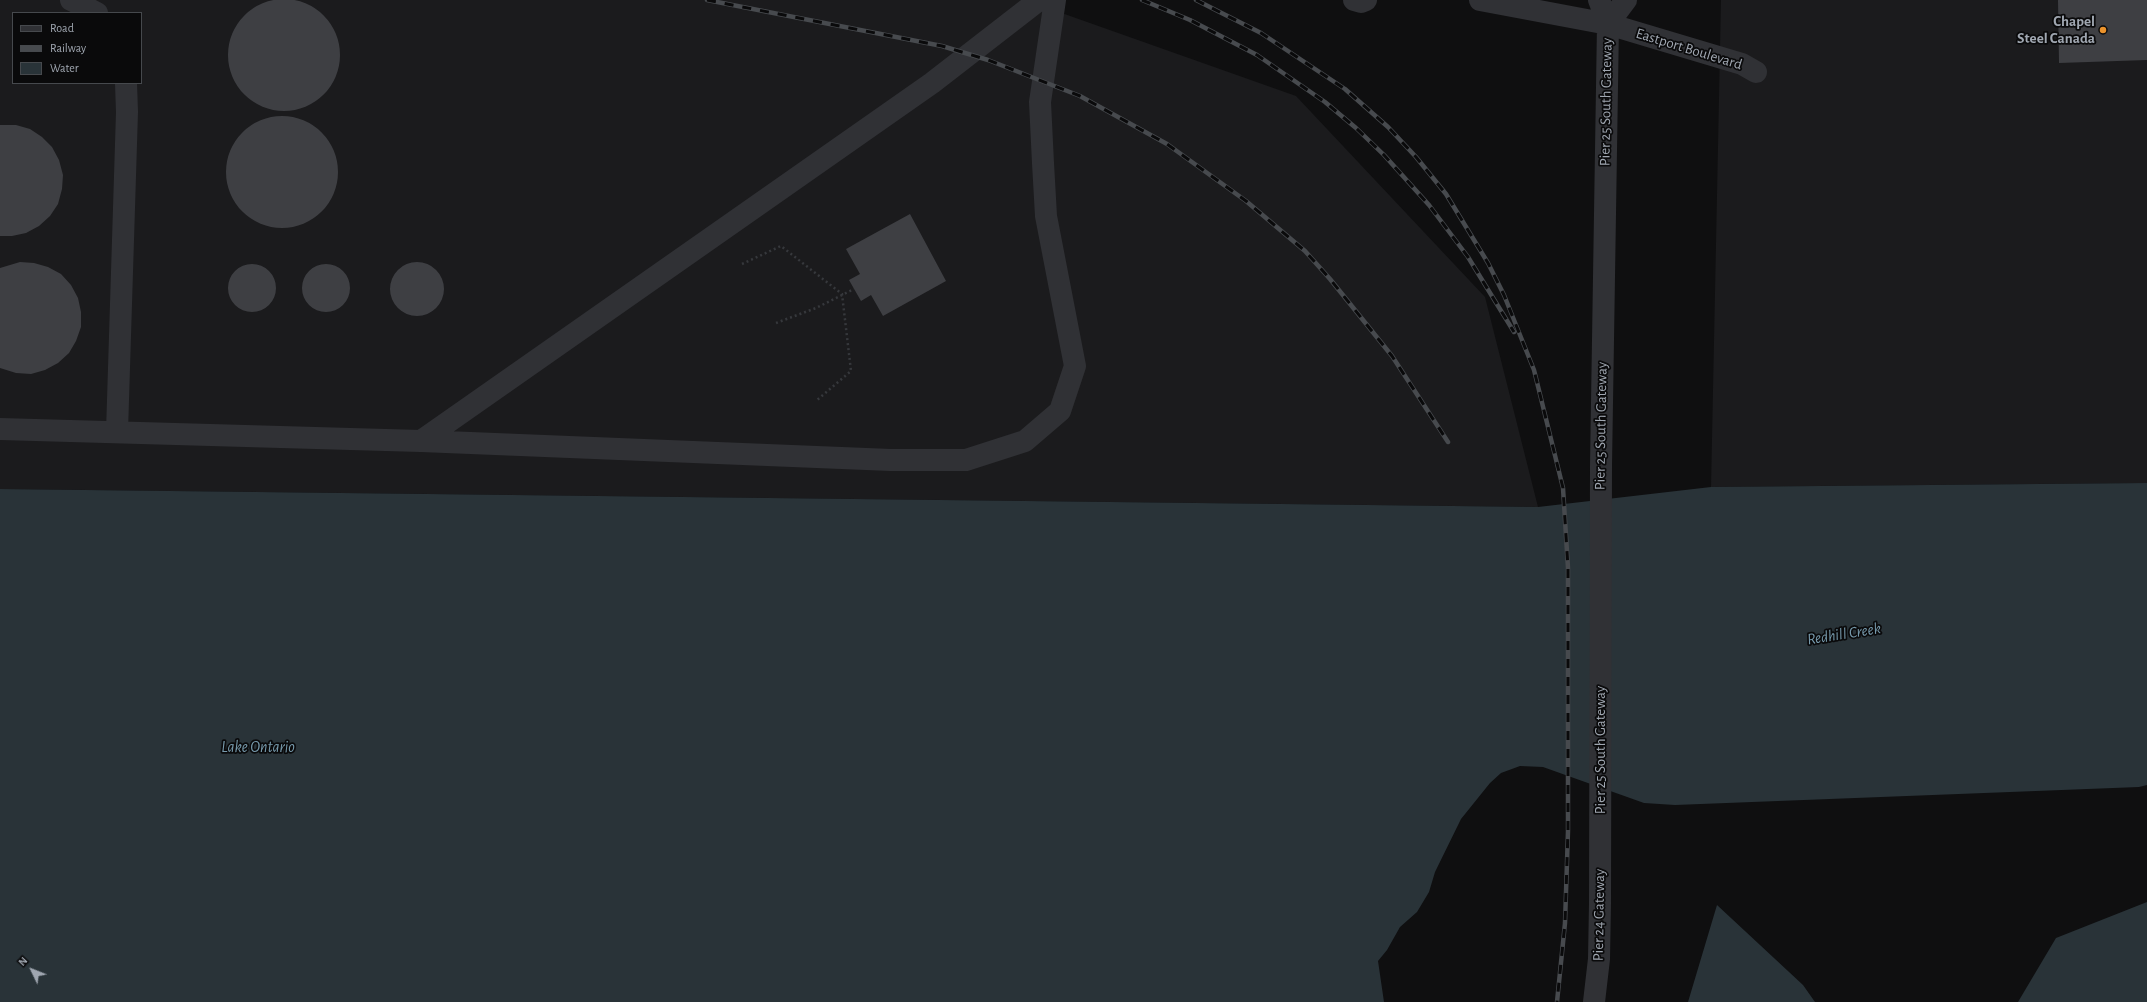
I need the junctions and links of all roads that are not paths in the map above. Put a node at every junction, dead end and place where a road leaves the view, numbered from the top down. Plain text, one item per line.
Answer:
1 (71, 0) edge
2 (1039, 0) edge
3 (1055, 0) edge
4 (1354, 0) edge
5 (1366, 0) edge
6 (1480, 0) edge
7 (1599, 0) edge
8 (1626, 0) edge
9 (95, 12) edge
10 (1608, 24) junction
11 (1756, 72) dead end
12 (126, 84) edge
13 (0, 429) edge
14 (117, 432) junction
15 (421, 441) junction
16 (1600, 828) joint
17 (1594, 1002) edge

1 - 9 street
2 - 15 street
3 - 15 street
4 - 5 street
6 - 10 street, Eastport Boulevard
7 - 10 street, Pier 25 South Gateway
8 - 10 street, Pier 25 South Gateway
10 - 11 street, Eastport Boulevard
10 - 16 street, Pier 25 South Gateway
12 - 14 street
13 - 14 street
14 - 15 street
16 - 17 street, Pier 24 Gateway

